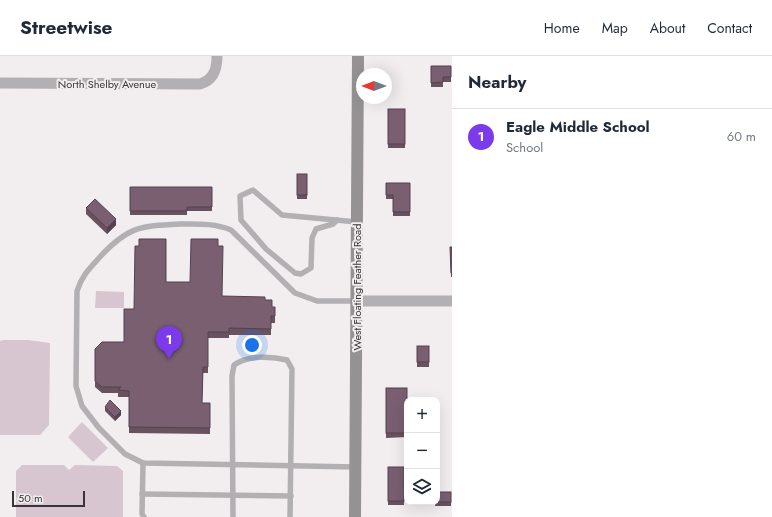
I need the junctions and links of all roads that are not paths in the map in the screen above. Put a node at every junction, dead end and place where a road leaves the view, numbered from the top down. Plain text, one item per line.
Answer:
1 (217, 56) edge
2 (358, 56) edge
3 (0, 83) edge
4 (337, 220) junction
5 (357, 222) junction
6 (356, 300) junction
7 (452, 301) edge
8 (143, 463) junction
9 (233, 464) junction
10 (291, 465) junction
11 (356, 467) junction
12 (142, 494) junction
13 (233, 495) junction
14 (291, 496) junction
15 (144, 517) edge
16 (233, 517) edge
17 (290, 517) edge
18 (355, 517) edge

1 - 3 street, North Shelby Avenue
2 - 5 main road, West Floating Feather Road
4 - 4 lane
4 - 5 lane
5 - 6 main road, West Floating Feather Road
6 - 7 street
6 - 8 lane
6 - 11 main road, West Floating Feather Road
8 - 9 lane
8 - 12 lane
9 - 10 lane
9 - 10 lane
9 - 13 lane
10 - 11 lane
10 - 14 lane
11 - 18 main road, West Floating Feather Road
12 - 13 lane
12 - 15 lane
13 - 14 lane
13 - 16 lane
14 - 17 lane

